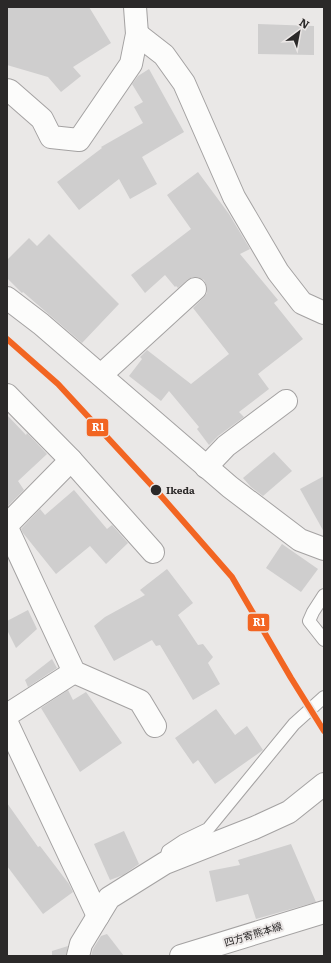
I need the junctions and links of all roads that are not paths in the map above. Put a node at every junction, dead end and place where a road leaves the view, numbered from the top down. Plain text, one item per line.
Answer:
1 (135, 7) edge
2 (137, 34) junction
3 (7, 90) edge
4 (195, 289) dead end
5 (7, 298) edge
6 (324, 313) edge
7 (101, 375) junction
8 (7, 395) edge
9 (286, 401) dead end
10 (71, 460) junction
11 (206, 467) junction
12 (7, 525) edge
13 (7, 528) edge
14 (324, 550) edge
15 (153, 552) dead end
16 (324, 595) edge
17 (324, 640) edge
18 (74, 672) junction
19 (324, 697) edge
20 (7, 715) edge
21 (7, 723) edge
22 (155, 726) dead end
23 (324, 784) edge
24 (165, 863) junction
25 (324, 912) edge
26 (98, 916) junction
27 (78, 956) edge
28 (181, 956) edge

1 - 2 street
2 - 3 street
2 - 6 street
4 - 7 street
5 - 7 street
7 - 11 street
8 - 10 street
9 - 11 street
10 - 12 street
10 - 15 street
11 - 14 street
13 - 18 street
16 - 17 lane
18 - 20 street
18 - 22 street
19 - 24 lane
21 - 26 street
23 - 24 street
24 - 26 street
25 - 28 street, 四方寄熊本線
26 - 27 street

